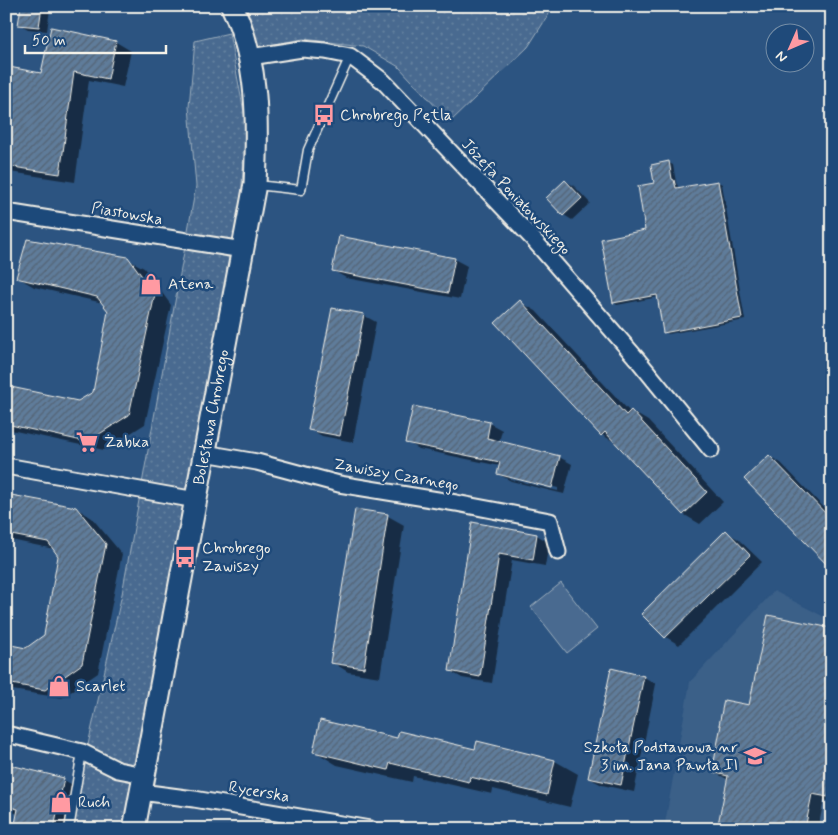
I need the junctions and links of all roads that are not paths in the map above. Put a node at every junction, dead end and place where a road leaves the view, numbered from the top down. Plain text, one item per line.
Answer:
1 (232, 6) edge
2 (350, 56) junction
3 (250, 57) junction
4 (255, 184) junction
5 (6, 212) edge
6 (243, 250) junction
7 (711, 450) dead end
8 (205, 453) junction
9 (6, 466) edge
10 (196, 500) junction
11 (558, 552) dead end
12 (6, 734) edge
13 (82, 752) junction
14 (143, 783) junction
15 (69, 829) edge
16 (134, 829) edge
17 (370, 829) edge

1 - 3 street, Bolesława Chrobrego
2 - 3 street, Józefa Poniatowskiego
2 - 4 lane
2 - 7 street, Józefa Poniatowskiego
3 - 4 street, Bolesława Chrobrego
4 - 6 street, Bolesława Chrobrego
5 - 6 street, Piastowska
6 - 8 street, Bolesława Chrobrego
8 - 10 street, Bolesława Chrobrego
8 - 11 street, Zawiszy Czarnego
9 - 10 street
10 - 14 street, Bolesława Chrobrego
12 - 13 street
13 - 14 street
13 - 15 lane
14 - 16 street, Bolesława Chrobrego
14 - 17 street, Rycerska

